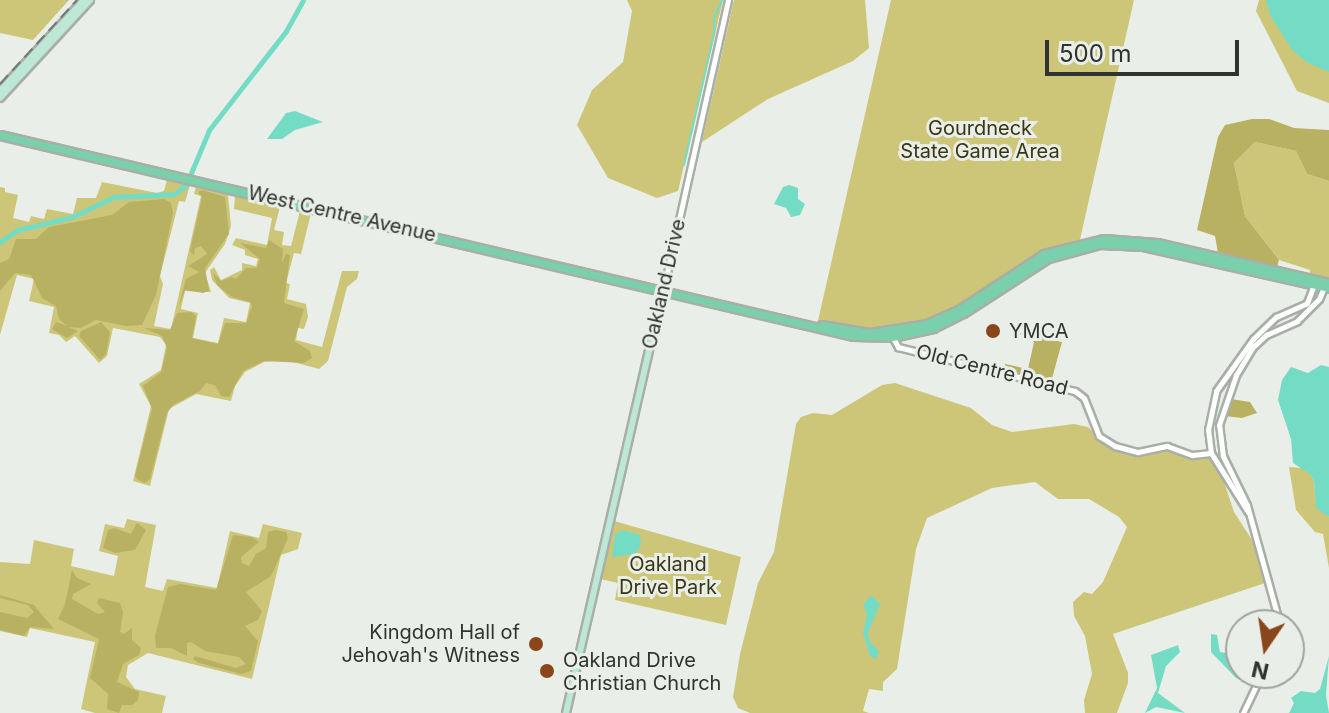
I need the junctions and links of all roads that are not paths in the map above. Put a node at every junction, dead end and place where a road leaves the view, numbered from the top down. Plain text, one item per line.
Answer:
1 (84, 0) edge
2 (90, 0) edge
3 (728, 0) edge
4 (0, 91) edge
5 (0, 98) edge
6 (0, 135) edge
7 (1315, 282) junction
8 (1327, 285) edge
9 (663, 291) junction
10 (892, 335) junction
11 (1211, 453) junction
12 (1249, 513) junction
13 (1276, 609) edge
14 (1254, 689) edge
15 (566, 713) edge
16 (1243, 713) edge

1 - 4 main road
2 - 5 main road
3 - 9 street, Oakland Drive
6 - 9 main road, West Centre Avenue
7 - 8 main road, West Centre Avenue
7 - 10 main road, West Centre Avenue
7 - 11 street
8 - 12 street
9 - 10 main road, West Centre Avenue
9 - 15 main road, Oakland Drive
10 - 11 street, Old Centre Road
11 - 12 street
12 - 13 street
14 - 16 street

